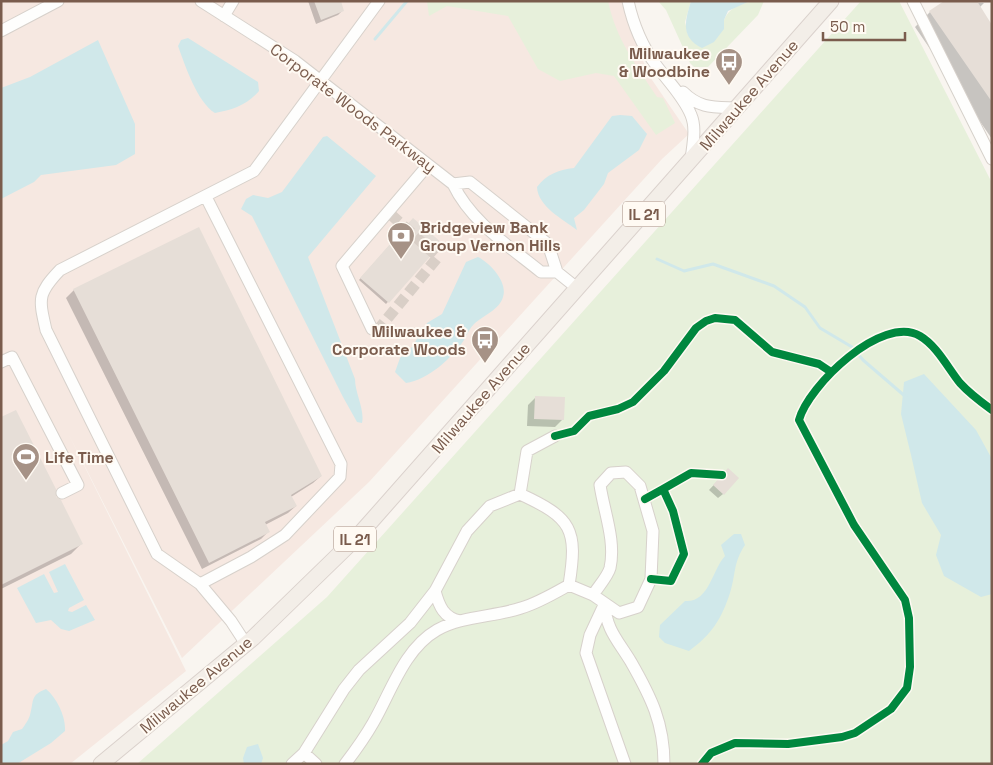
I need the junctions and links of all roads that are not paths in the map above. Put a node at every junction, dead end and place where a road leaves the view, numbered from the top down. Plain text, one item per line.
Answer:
1 (201, 1) edge
2 (233, 1) edge
3 (379, 1) edge
4 (628, 1) edge
5 (830, 1) edge
6 (913, 1) edge
7 (51, 3) edge
8 (224, 16) junction
9 (1, 31) edge
10 (321, 80) junction
11 (673, 86) junction
12 (737, 108) junction
13 (992, 159) edge
14 (691, 162) junction
15 (428, 165) junction
16 (453, 184) junction
17 (206, 197) junction
18 (557, 272) junction
19 (577, 288) junction
20 (376, 331) dead end
21 (1, 362) edge
22 (555, 436) dead end
23 (62, 493) dead end
24 (520, 494) junction
25 (200, 584) junction
26 (569, 585) junction
27 (434, 590) junction
28 (594, 595) junction
29 (604, 603) junction
30 (464, 621) junction
31 (246, 644) junction
32 (304, 753) junction
33 (101, 764) edge
34 (292, 764) edge
35 (316, 764) edge
36 (345, 764) edge
37 (625, 764) edge
38 (664, 764) edge

1 - 8 street, Corporate Woods Parkway
2 - 8 street
3 - 10 street
4 - 11 street
5 - 12 main road, Milwaukee Avenue / IL 21
6 - 13 street
7 - 9 street
8 - 10 street, Corporate Woods Parkway
10 - 15 street, Corporate Woods Parkway
10 - 17 street
11 - 12 street
11 - 14 street
12 - 14 main road, Milwaukee Avenue / IL 21
14 - 19 main road, Milwaukee Avenue / IL 21
15 - 16 street, Corporate Woods Parkway
15 - 20 street
16 - 18 street, Corporate Woods Parkway
16 - 18 street
17 - 25 street
17 - 25 street
18 - 19 street, Corporate Woods Parkway
19 - 31 main road, Milwaukee Avenue / IL 21
21 - 23 street
22 - 24 street
24 - 26 street
24 - 27 street
25 - 31 street
26 - 28 street
26 - 30 street
27 - 30 street
27 - 32 street
28 - 29 street
28 - 29 street
29 - 37 street
29 - 38 street
30 - 36 street
31 - 33 main road, Milwaukee Avenue / IL 21
32 - 34 street
32 - 35 street

